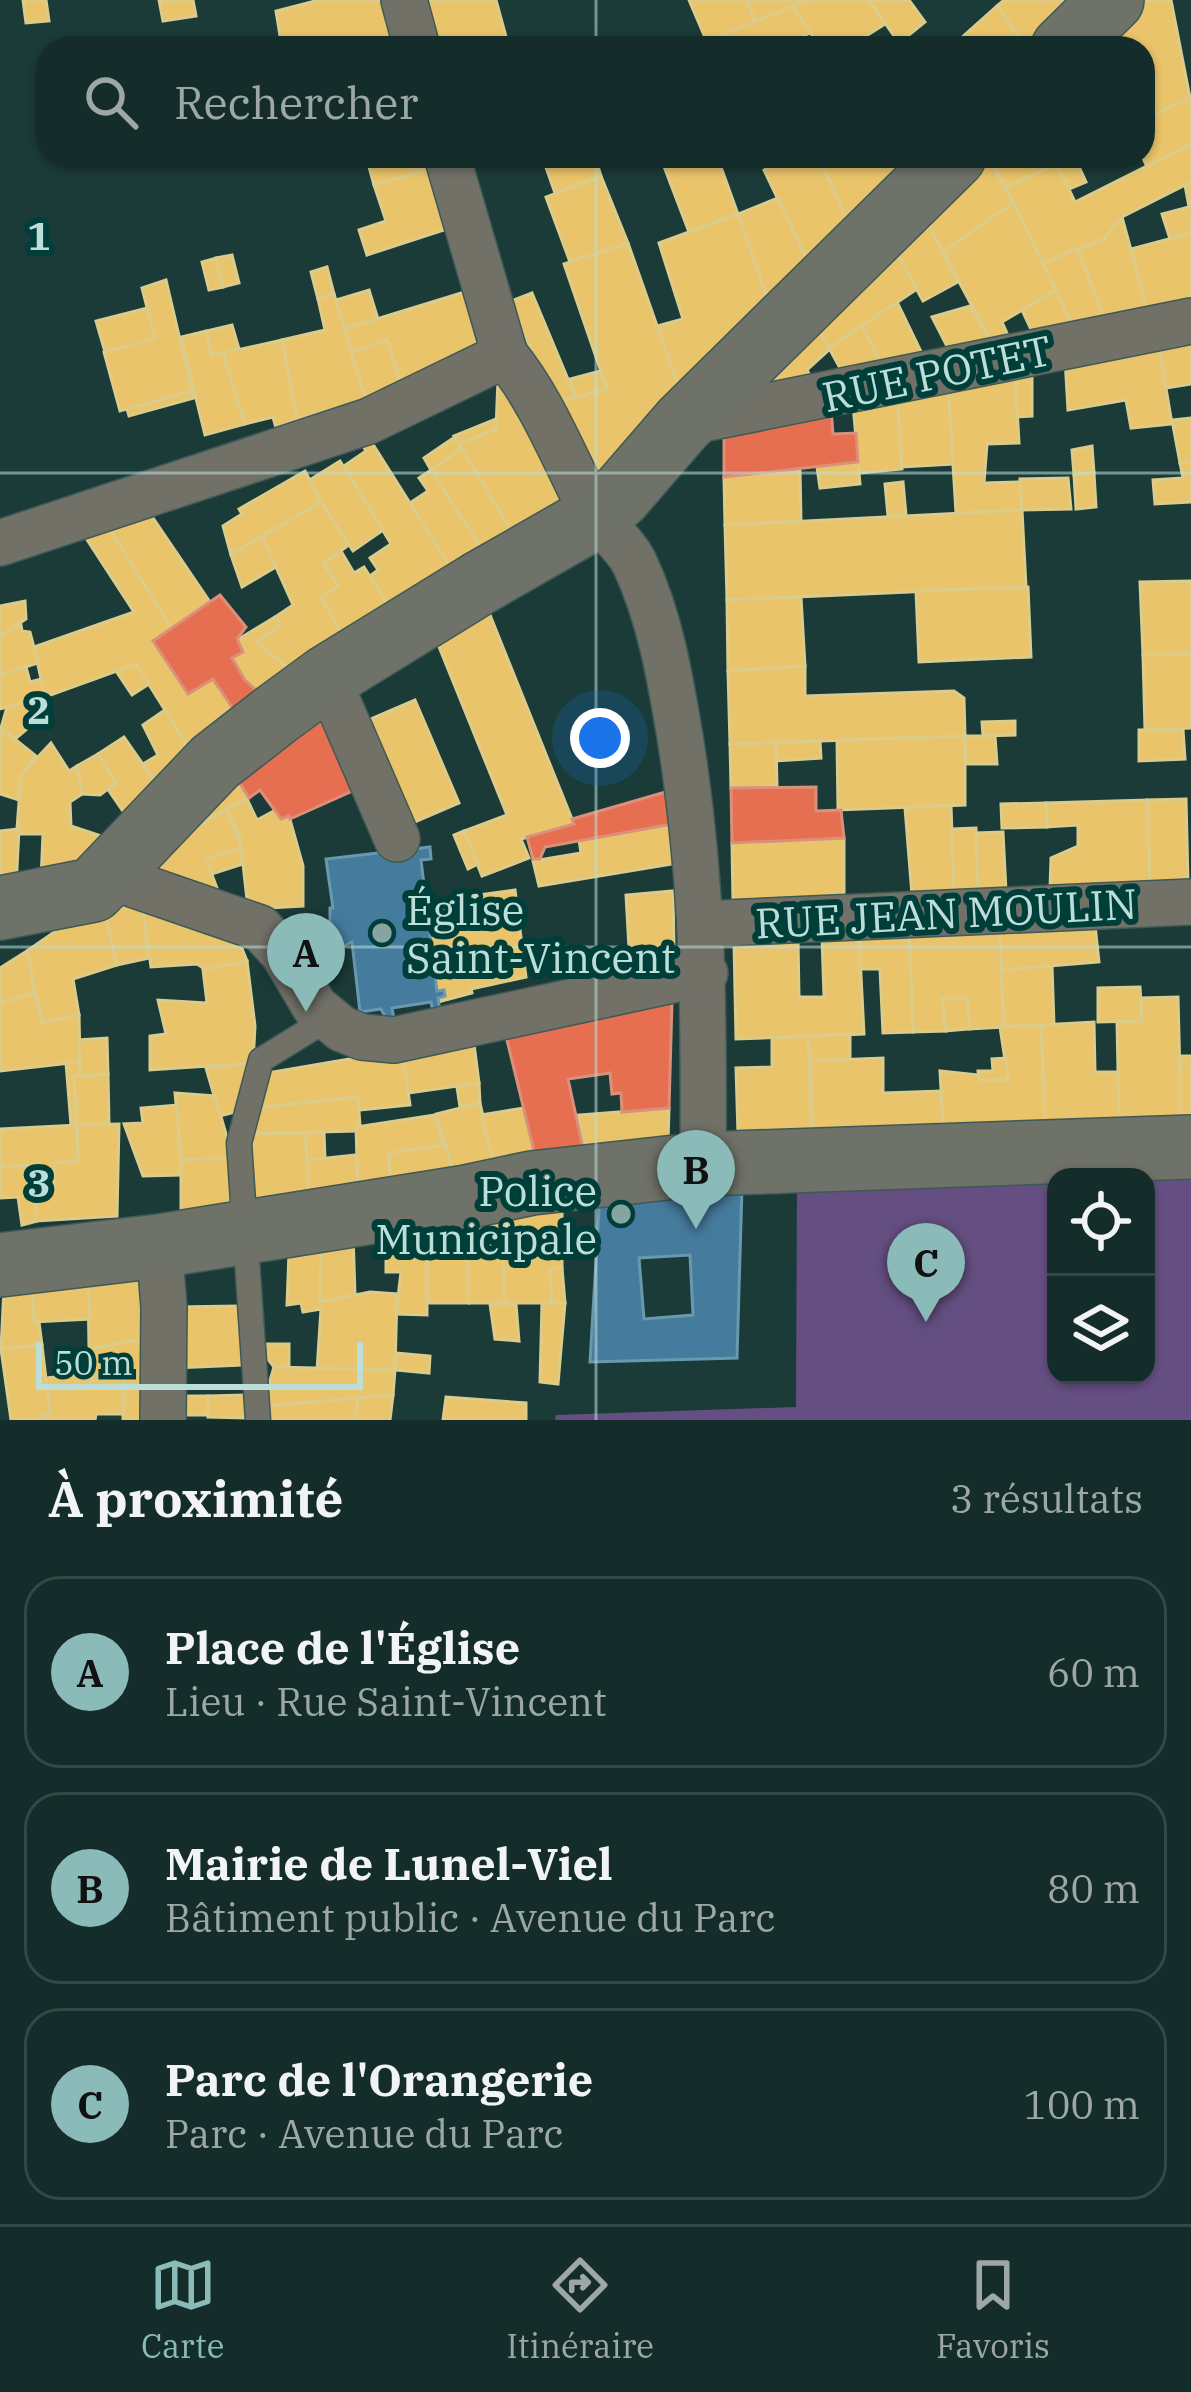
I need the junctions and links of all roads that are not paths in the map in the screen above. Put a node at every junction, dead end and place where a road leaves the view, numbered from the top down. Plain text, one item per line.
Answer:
1 (404, 0) edge
2 (1112, 0) edge
3 (414, 36) edge
4 (1075, 36) edge
5 (451, 168) edge
6 (942, 168) edge
7 (1191, 321) edge
8 (506, 355) junction
9 (682, 423) junction
10 (595, 518) junction
11 (0, 543) edge
12 (327, 677) junction
13 (398, 839) dead end
14 (109, 876) junction
15 (1191, 902) edge
16 (0, 908) edge
17 (702, 924) junction
18 (705, 973) junction
19 (329, 1018) junction
20 (1191, 1147) edge
21 (704, 1164) junction
22 (245, 1230) junction
23 (159, 1246) junction
24 (0, 1265) edge
25 (164, 1408) edge
26 (258, 1420) edge

1 - 3 street
2 - 4 street
5 - 8 street
6 - 9 street
7 - 9 street, RUE POTET
8 - 10 street
8 - 11 street
9 - 10 street
10 - 12 street
10 - 17 street
12 - 13 street
12 - 14 street
14 - 16 street
14 - 19 street
15 - 17 street, RUE JEAN MOULIN
17 - 18 street
18 - 19 street
18 - 21 street
19 - 22 lane
20 - 21 street
21 - 22 street
22 - 23 street
22 - 26 lane
23 - 24 street
23 - 25 street

